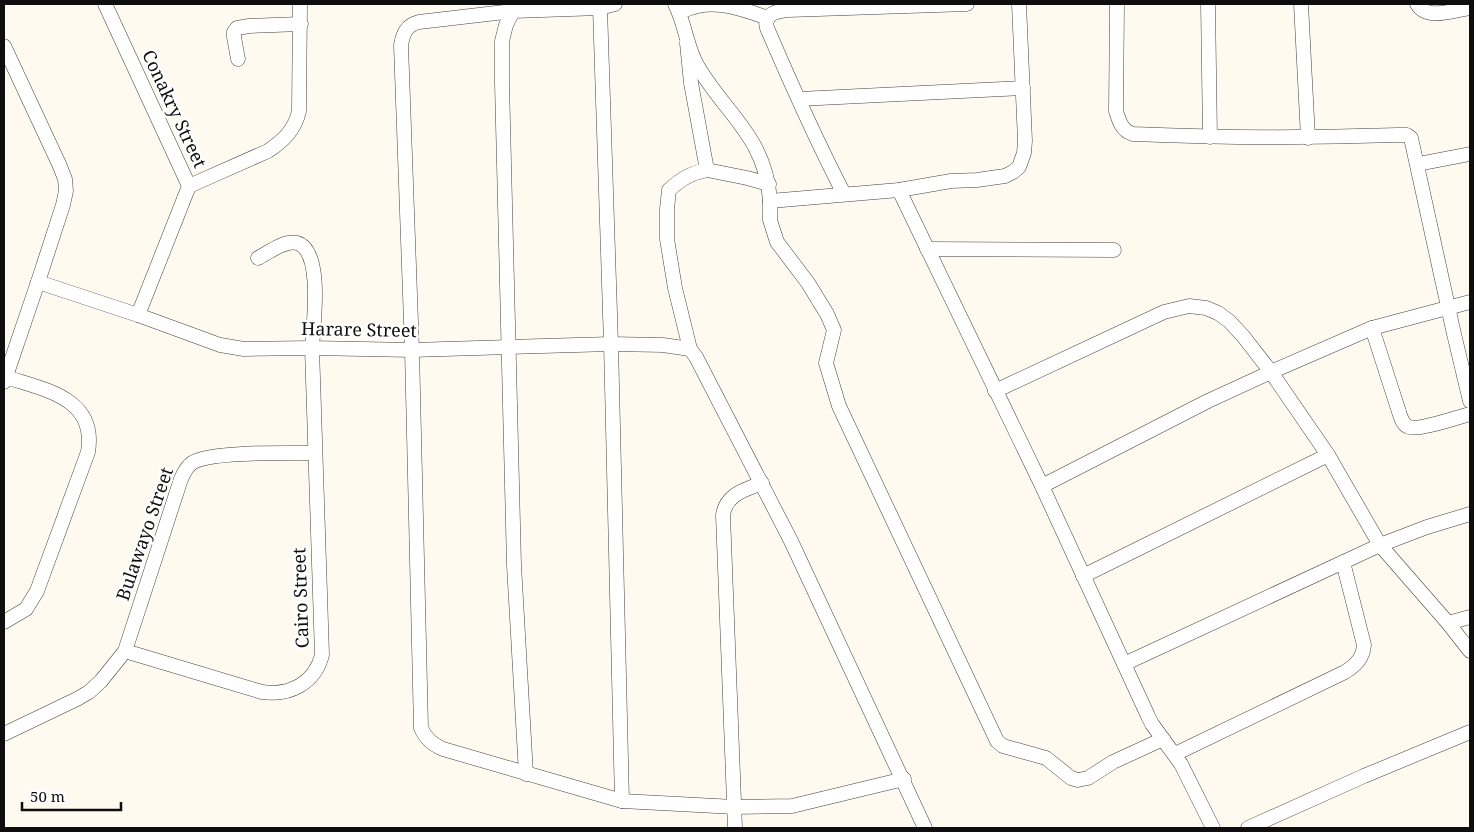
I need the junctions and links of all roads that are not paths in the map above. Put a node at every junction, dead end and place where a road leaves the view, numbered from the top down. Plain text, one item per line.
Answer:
1 (105, 4) edge
2 (300, 4) edge
3 (615, 4) edge
4 (967, 4) edge
5 (1019, 4) edge
6 (1117, 4) edge
7 (1208, 4) edge
8 (1301, 4) edge
9 (1417, 4) edge
10 (600, 8) junction
11 (677, 8) edge
12 (1470, 8) edge
13 (513, 11) junction
14 (768, 18) junction
15 (301, 24) junction
16 (687, 43) junction
17 (4, 46) edge
18 (238, 59) dead end
19 (1023, 88) junction
20 (798, 99) junction
21 (1210, 137) junction
22 (1308, 138) junction
23 (1470, 154) edge
24 (1418, 164) junction
25 (707, 170) junction
26 (769, 184) junction
27 (189, 186) junction
28 (899, 190) junction
29 (844, 194) junction
30 (770, 201) junction
31 (927, 249) junction
32 (1114, 250) dead end
33 (258, 258) dead end
34 (38, 282) junction
35 (1470, 302) edge
36 (1448, 308) junction
37 (138, 315) junction
38 (1372, 328) junction
39 (611, 344) junction
40 (508, 347) junction
41 (312, 348) junction
42 (690, 349) junction
43 (412, 350) junction
44 (1270, 372) junction
45 (5, 380) edge
46 (996, 391) junction
47 (1470, 401) edge
48 (1470, 414) edge
49 (314, 453) junction
50 (1328, 455) junction
51 (762, 483) junction
52 (1042, 486) junction
53 (1470, 514) edge
54 (1380, 545) junction
55 (1343, 562) junction
56 (1083, 576) junction
57 (1470, 617) edge
58 (4, 622) edge
59 (1448, 624) junction
60 (125, 651) junction
61 (1470, 651) edge
62 (1124, 664) junction
63 (1470, 732) edge
64 (4, 734) edge
65 (1163, 739) junction
66 (1175, 754) junction
67 (526, 774) junction
68 (904, 779) junction
69 (622, 801) junction
70 (735, 807) junction
71 (736, 828) edge
72 (925, 828) edge
73 (1212, 828) edge
74 (1248, 828) edge

1 - 27 street, Conakry Street
2 - 15 street
3 - 10 street
4 - 14 street
5 - 19 street
6 - 21 street
7 - 21 street
8 - 22 street
9 - 12 street
10 - 13 street
10 - 39 street
11 - 14 street
11 - 16 street
13 - 40 street
13 - 43 street
14 - 20 street
15 - 18 street
15 - 27 street
16 - 25 street
16 - 26 street
17 - 34 street
19 - 20 street
19 - 28 street
20 - 29 street
21 - 22 street
22 - 24 street
23 - 24 street
24 - 36 street
25 - 26 street
25 - 42 street
26 - 30 street
27 - 37 street, Conakry Street
28 - 29 street
28 - 31 street
29 - 30 street
30 - 65 street
31 - 32 street
31 - 46 street
33 - 41 street, Cairo Street
34 - 37 street, Harare Street
34 - 45 street
35 - 36 street
36 - 38 street
36 - 47 street
37 - 41 street, Harare Street
38 - 44 street
38 - 48 street
39 - 40 street, Harare Street
39 - 42 street, Harare Street
39 - 69 street
40 - 43 street, Harare Street
40 - 67 street
41 - 43 street, Harare Street
41 - 49 street, Cairo Street
42 - 51 street
43 - 67 street
44 - 46 street
44 - 50 street
44 - 52 street
45 - 58 street
46 - 52 street
49 - 60 street, Bulawayo Street
49 - 60 street, Cairo Street
50 - 54 street
50 - 56 street
51 - 68 street
51 - 70 street
52 - 56 street
53 - 54 street
54 - 55 street
54 - 59 street
55 - 62 street
55 - 66 street
56 - 62 street
57 - 59 street
59 - 61 street
60 - 64 street
62 - 65 street
63 - 74 street
65 - 66 street
66 - 73 street
67 - 69 street
68 - 70 street
68 - 72 street
69 - 70 street
70 - 71 street

